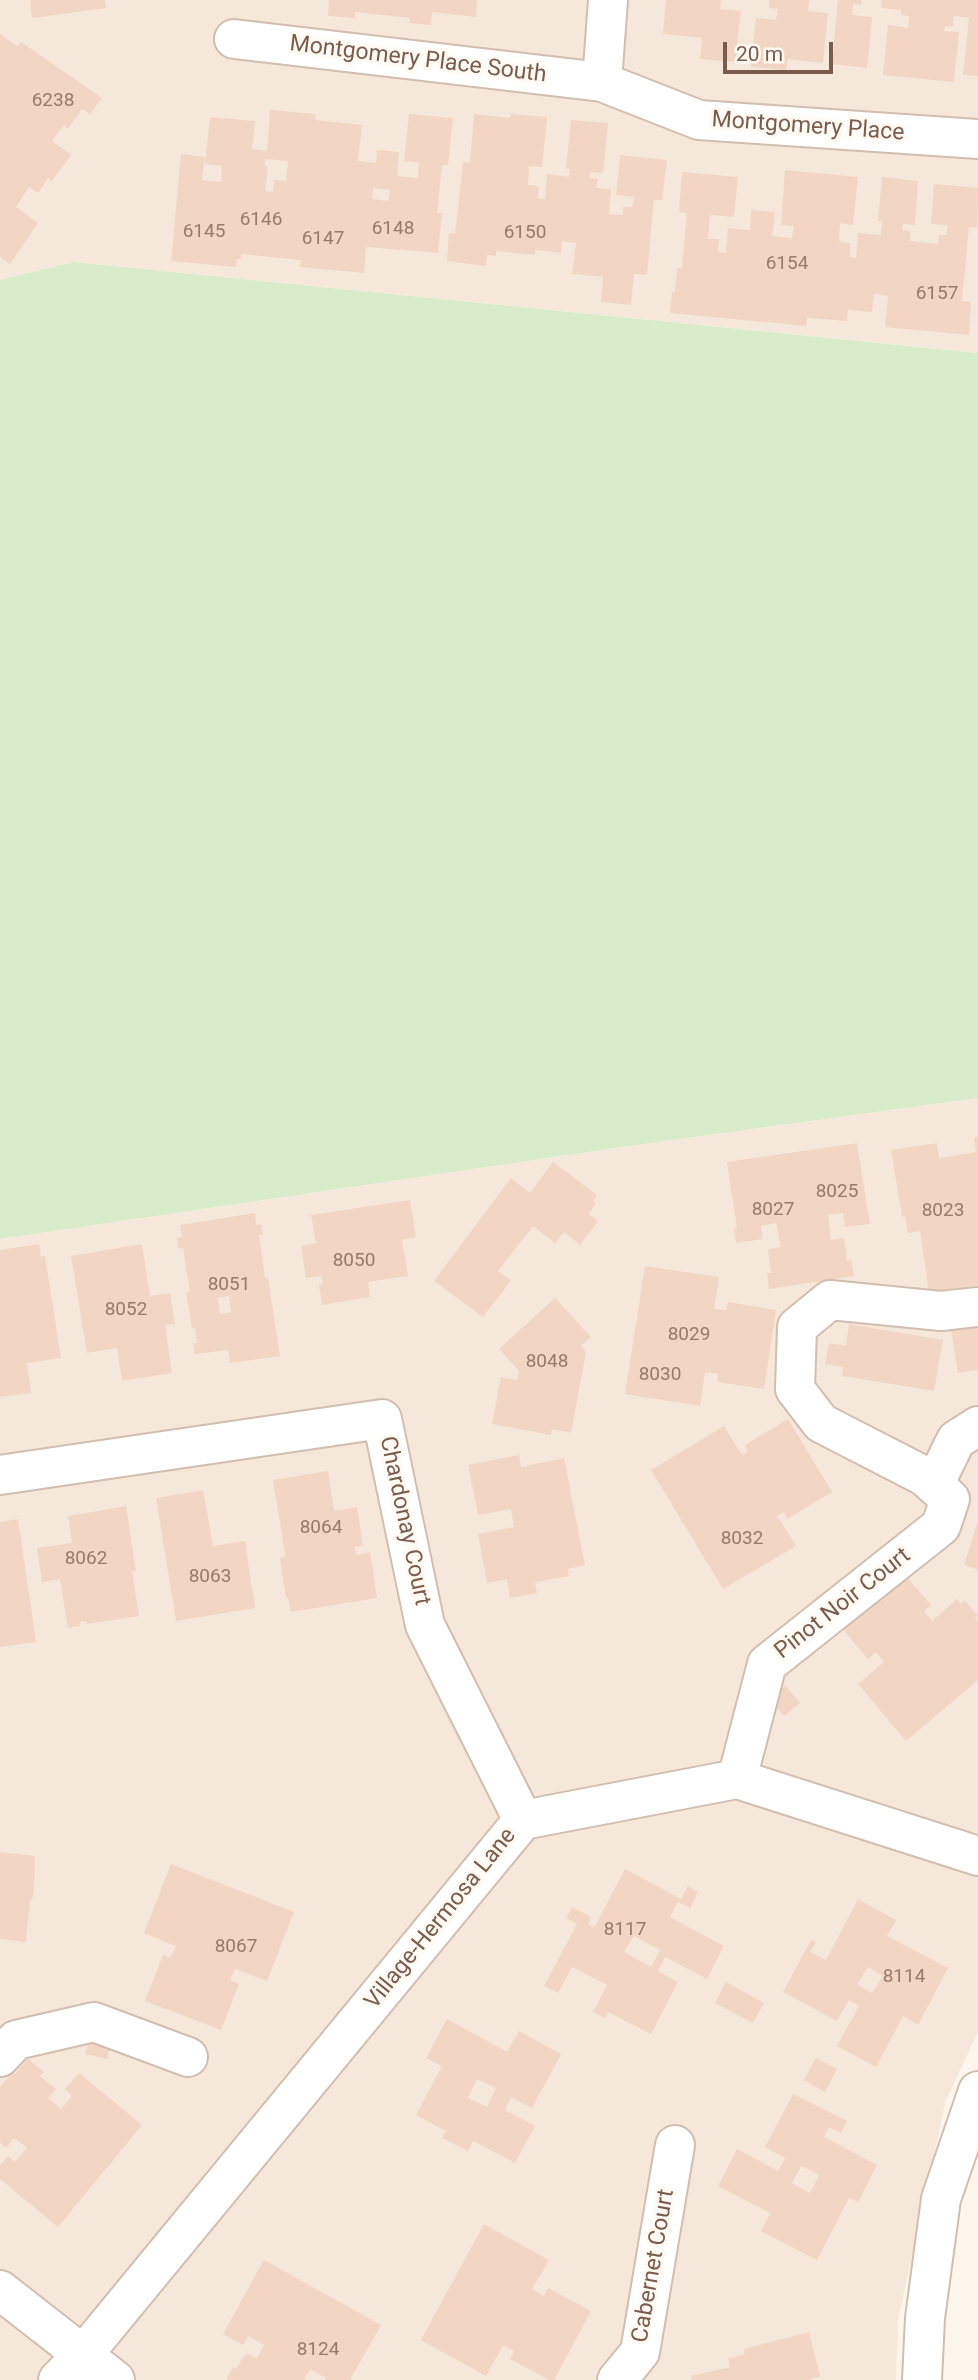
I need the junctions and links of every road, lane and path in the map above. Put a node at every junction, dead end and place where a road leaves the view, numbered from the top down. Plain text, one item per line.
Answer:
1 (608, 0) edge
2 (234, 39) dead end
3 (602, 82) junction
4 (978, 139) edge
5 (978, 1307) edge
6 (978, 1426) edge
7 (0, 1475) edge
8 (934, 1485) junction
9 (737, 1779) junction
10 (523, 1820) junction
11 (978, 1856) edge
12 (0, 2057) edge
13 (188, 2057) dead end
14 (978, 2091) edge
15 (675, 2145) dead end
16 (0, 2290) edge
17 (70, 2368) edge
18 (115, 2380) edge
19 (617, 2380) edge
20 (922, 2380) edge

1 - 3 street
2 - 3 street, Montgomery Place South
3 - 4 street, Montgomery Place
5 - 8 street
6 - 8 street
7 - 10 street, Chardonay Court
8 - 9 street, Pinot Noir Court
9 - 10 street, Village-Hermosa Lane
9 - 11 street, Village-Hermosa Lane
10 - 17 street, Village-Hermosa Lane
12 - 13 street
14 - 20 street
15 - 19 street, Cabernet Court
16 - 17 street
17 - 18 street

